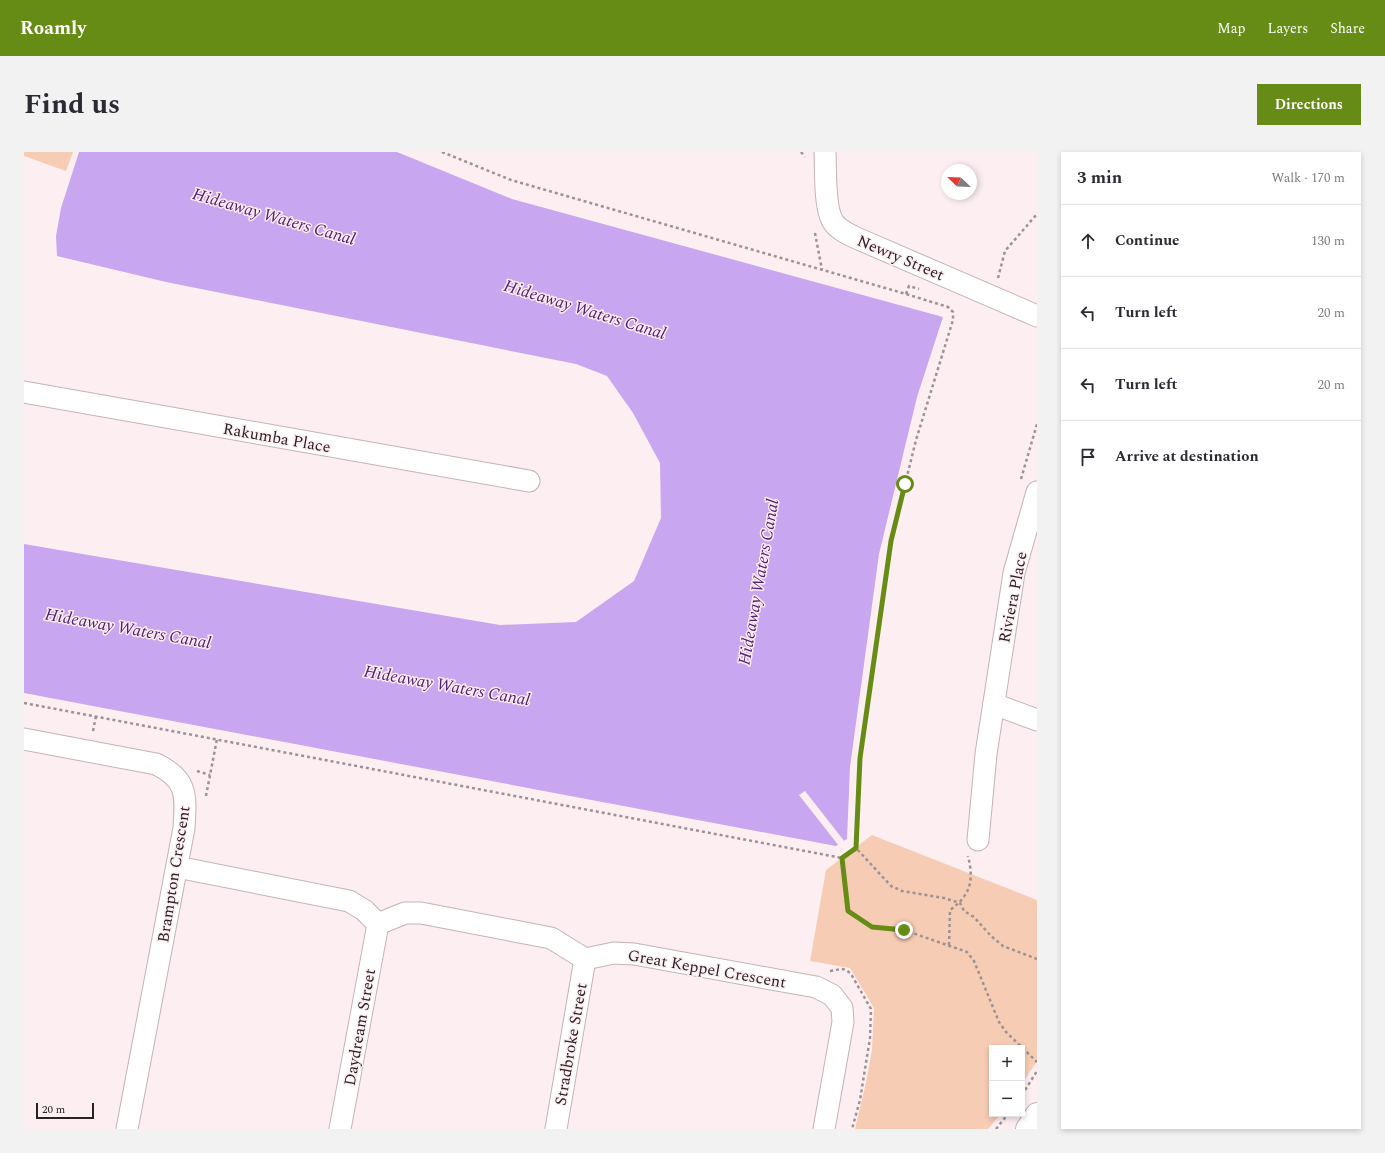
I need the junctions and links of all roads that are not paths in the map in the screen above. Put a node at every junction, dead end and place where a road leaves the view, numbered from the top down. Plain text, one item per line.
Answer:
1 (825, 152) edge
2 (1037, 316) edge
3 (24, 392) edge
4 (529, 481) dead end
5 (1037, 492) edge
6 (994, 704) junction
7 (1037, 720) edge
8 (24, 739) edge
9 (978, 840) dead end
10 (177, 867) junction
11 (378, 924) junction
12 (585, 959) junction
13 (1037, 1114) edge
14 (127, 1129) edge
15 (340, 1129) edge
16 (556, 1129) edge
17 (824, 1129) edge
18 (1027, 1129) edge

1 - 2 street, Newry Street
3 - 4 street, Rakumba Place
5 - 6 street, Riviera Place
6 - 7 street
6 - 9 street, Riviera Place
8 - 10 street, Brampton Crescent
10 - 11 street
10 - 14 street, Brampton Crescent
11 - 12 street
11 - 15 street, Daydream Street
12 - 16 street, Stradbroke Street
12 - 17 street, Great Keppel Crescent
13 - 18 street

